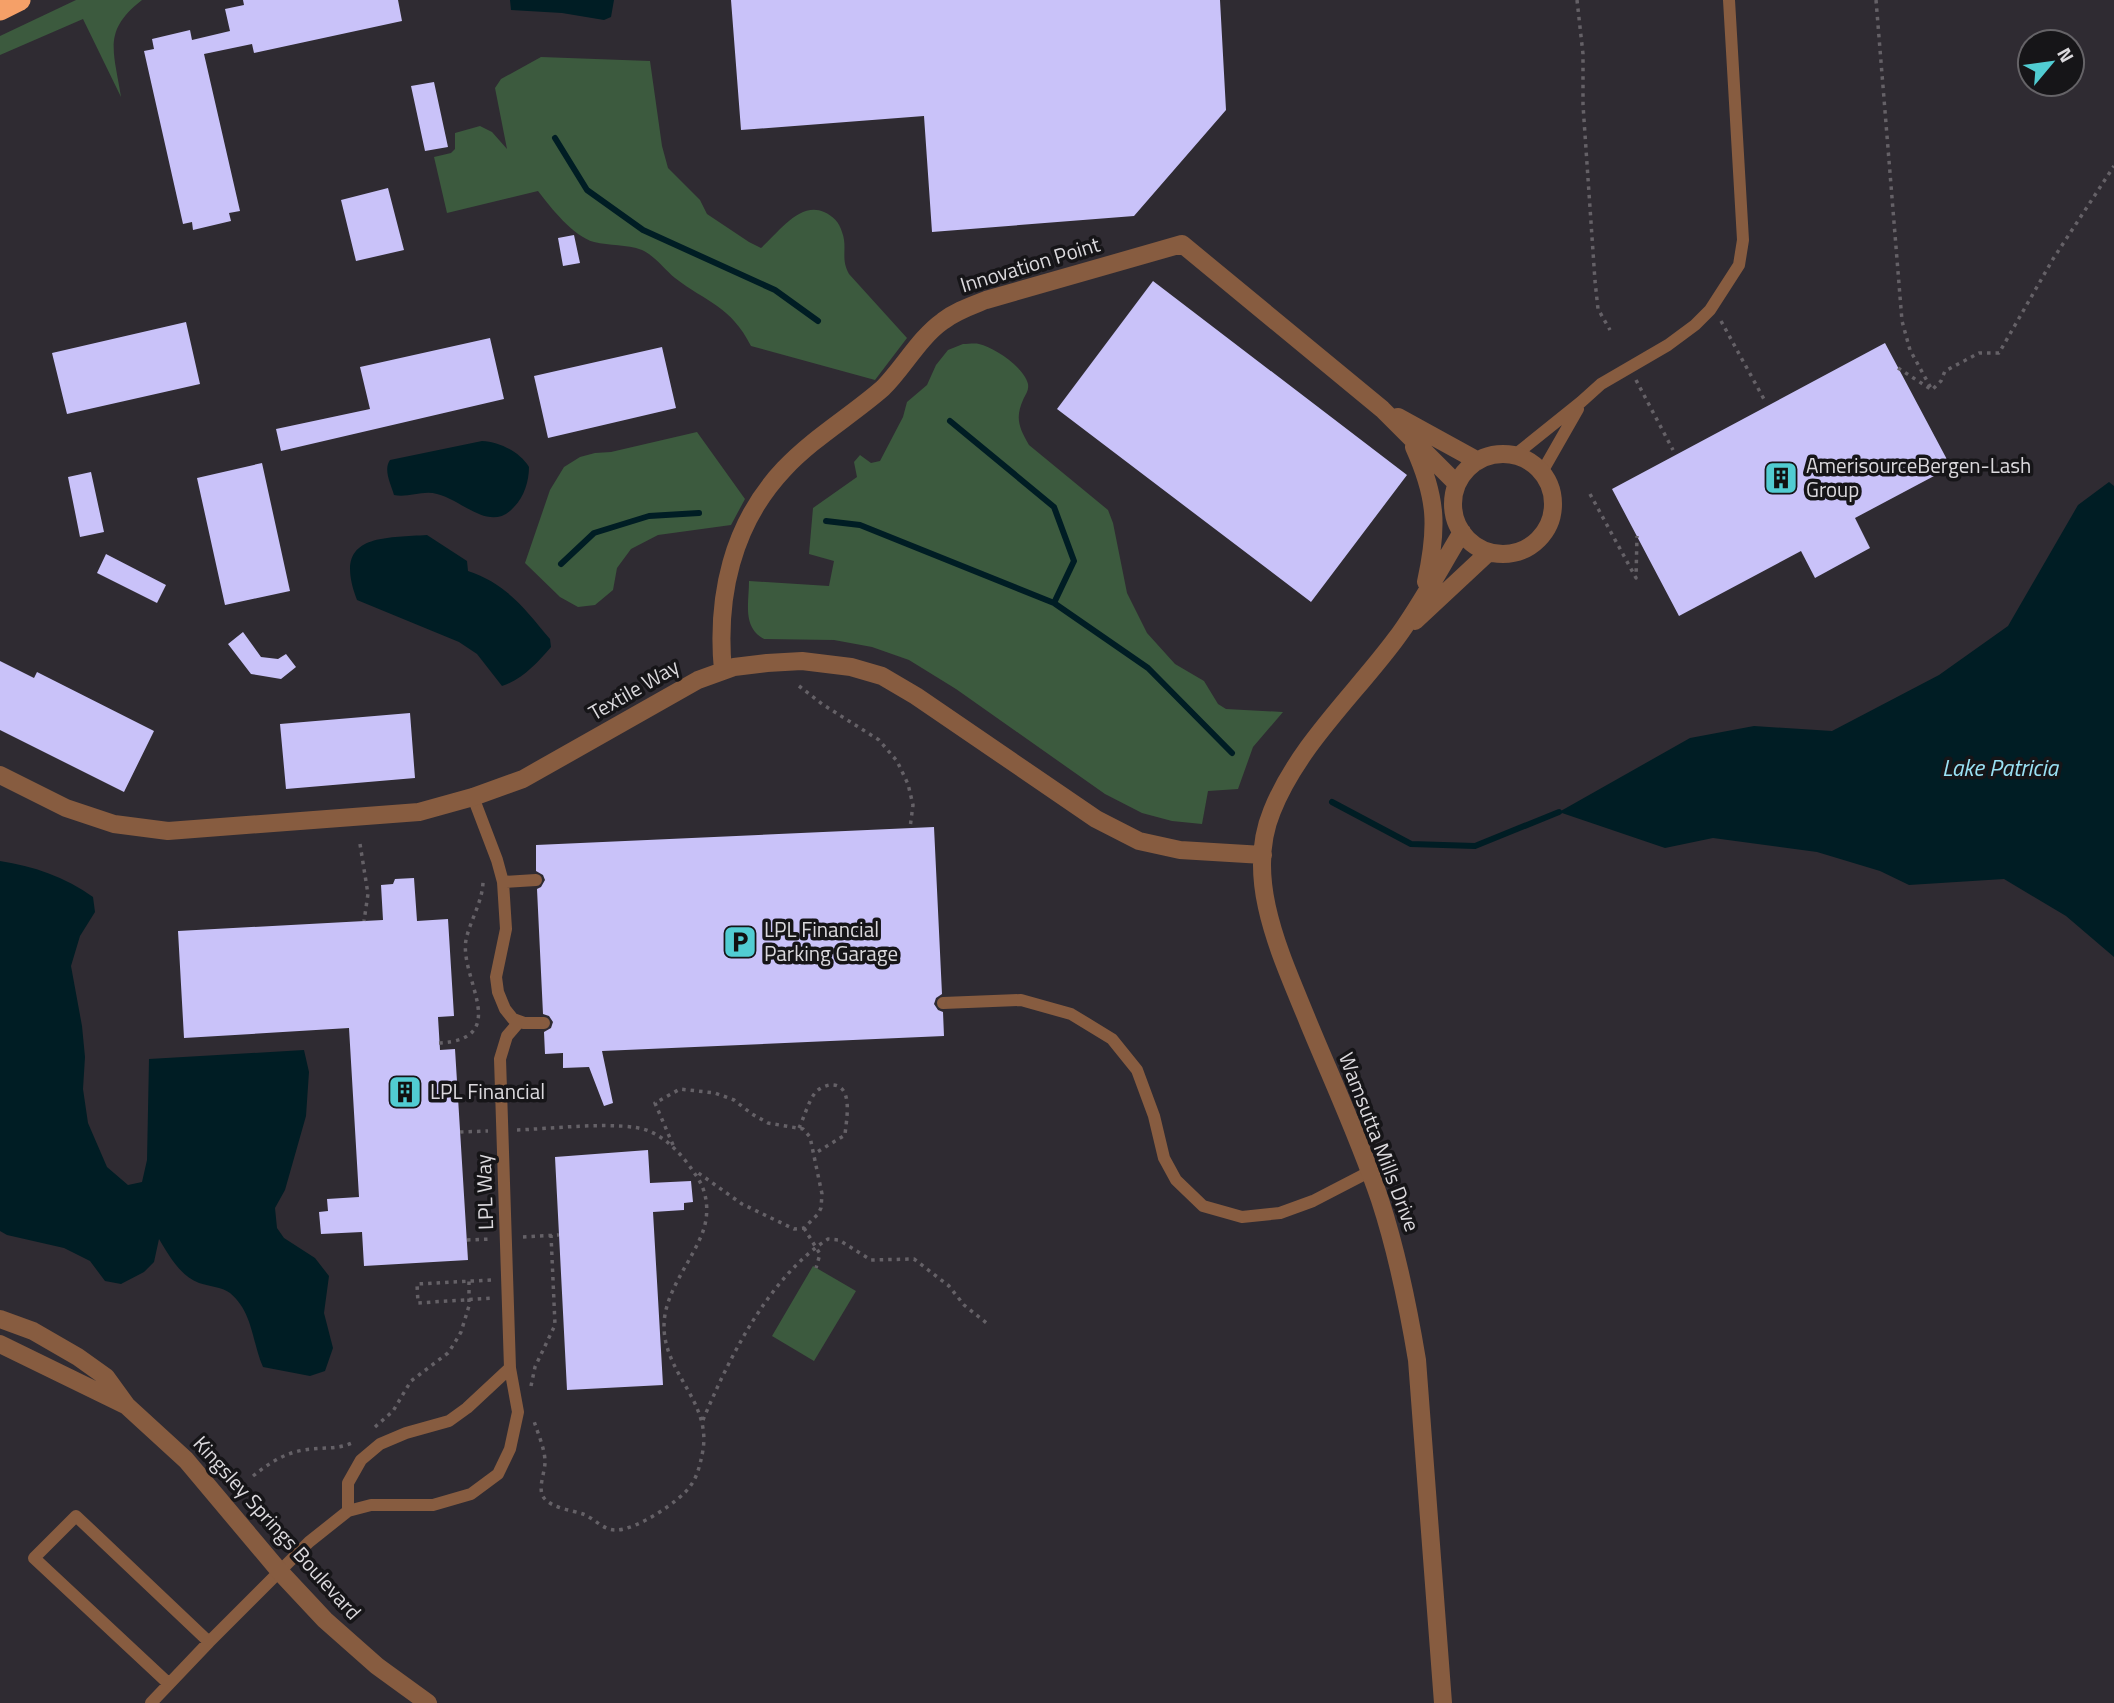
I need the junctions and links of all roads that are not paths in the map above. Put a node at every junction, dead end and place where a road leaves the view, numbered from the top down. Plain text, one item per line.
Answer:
1 (20, 0) edge
2 (1728, 0) edge
3 (0, 10) edge
4 (1581, 402) junction
5 (1382, 409) junction
6 (1410, 437) junction
7 (1515, 455) junction
8 (1478, 461) junction
9 (1542, 472) junction
10 (1457, 484) junction
11 (1462, 532) junction
12 (1489, 552) junction
13 (1423, 595) junction
14 (1397, 638) junction
15 (723, 671) junction
16 (0, 775) edge
17 (472, 797) junction
18 (1263, 855) junction
19 (537, 880) dead end
20 (503, 882) junction
21 (943, 1003) dead end
22 (519, 1021) junction
23 (544, 1023) dead end
24 (1369, 1172) junction
25 (0, 1319) edge
26 (0, 1343) edge
27 (510, 1368) junction
28 (127, 1406) junction
29 (348, 1511) junction
30 (281, 1573) junction
31 (209, 1642) junction
32 (169, 1684) junction
33 (151, 1703) edge
34 (428, 1703) edge
35 (1443, 1703) edge

1 - 3 highway
2 - 4 lane
4 - 7 lane
4 - 9 lane
5 - 6 street, Innovation Point
5 - 8 street, Innovation Point
5 - 15 street, Innovation Point
6 - 10 street, Innovation Point
6 - 13 street
7 - 8 street
7 - 9 street
8 - 10 street
9 - 12 street
10 - 11 street
11 - 12 street
11 - 13 street
12 - 14 street
13 - 14 street
14 - 18 street
15 - 17 street, Textile Way
15 - 18 street, Textile Way
16 - 17 street, Textile Way
17 - 20 lane
18 - 24 street, Wamsutta Mills Drive
19 - 20 lane
20 - 22 lane
21 - 24 lane
22 - 23 lane
22 - 27 lane, LPL Way
24 - 35 street, Wamsutta Mills Drive
25 - 28 street, Kingsley Springs Boulevard
26 - 28 street, Kingsley Springs Boulevard
27 - 29 lane
27 - 29 lane, LPL Way
28 - 30 street, Kingsley Springs Boulevard
29 - 30 lane, LPL Way
30 - 31 lane, LPL Way
30 - 34 street, Kingsley Springs Boulevard
31 - 32 lane, LPL Way
31 - 32 lane
32 - 33 lane, LPL Way

